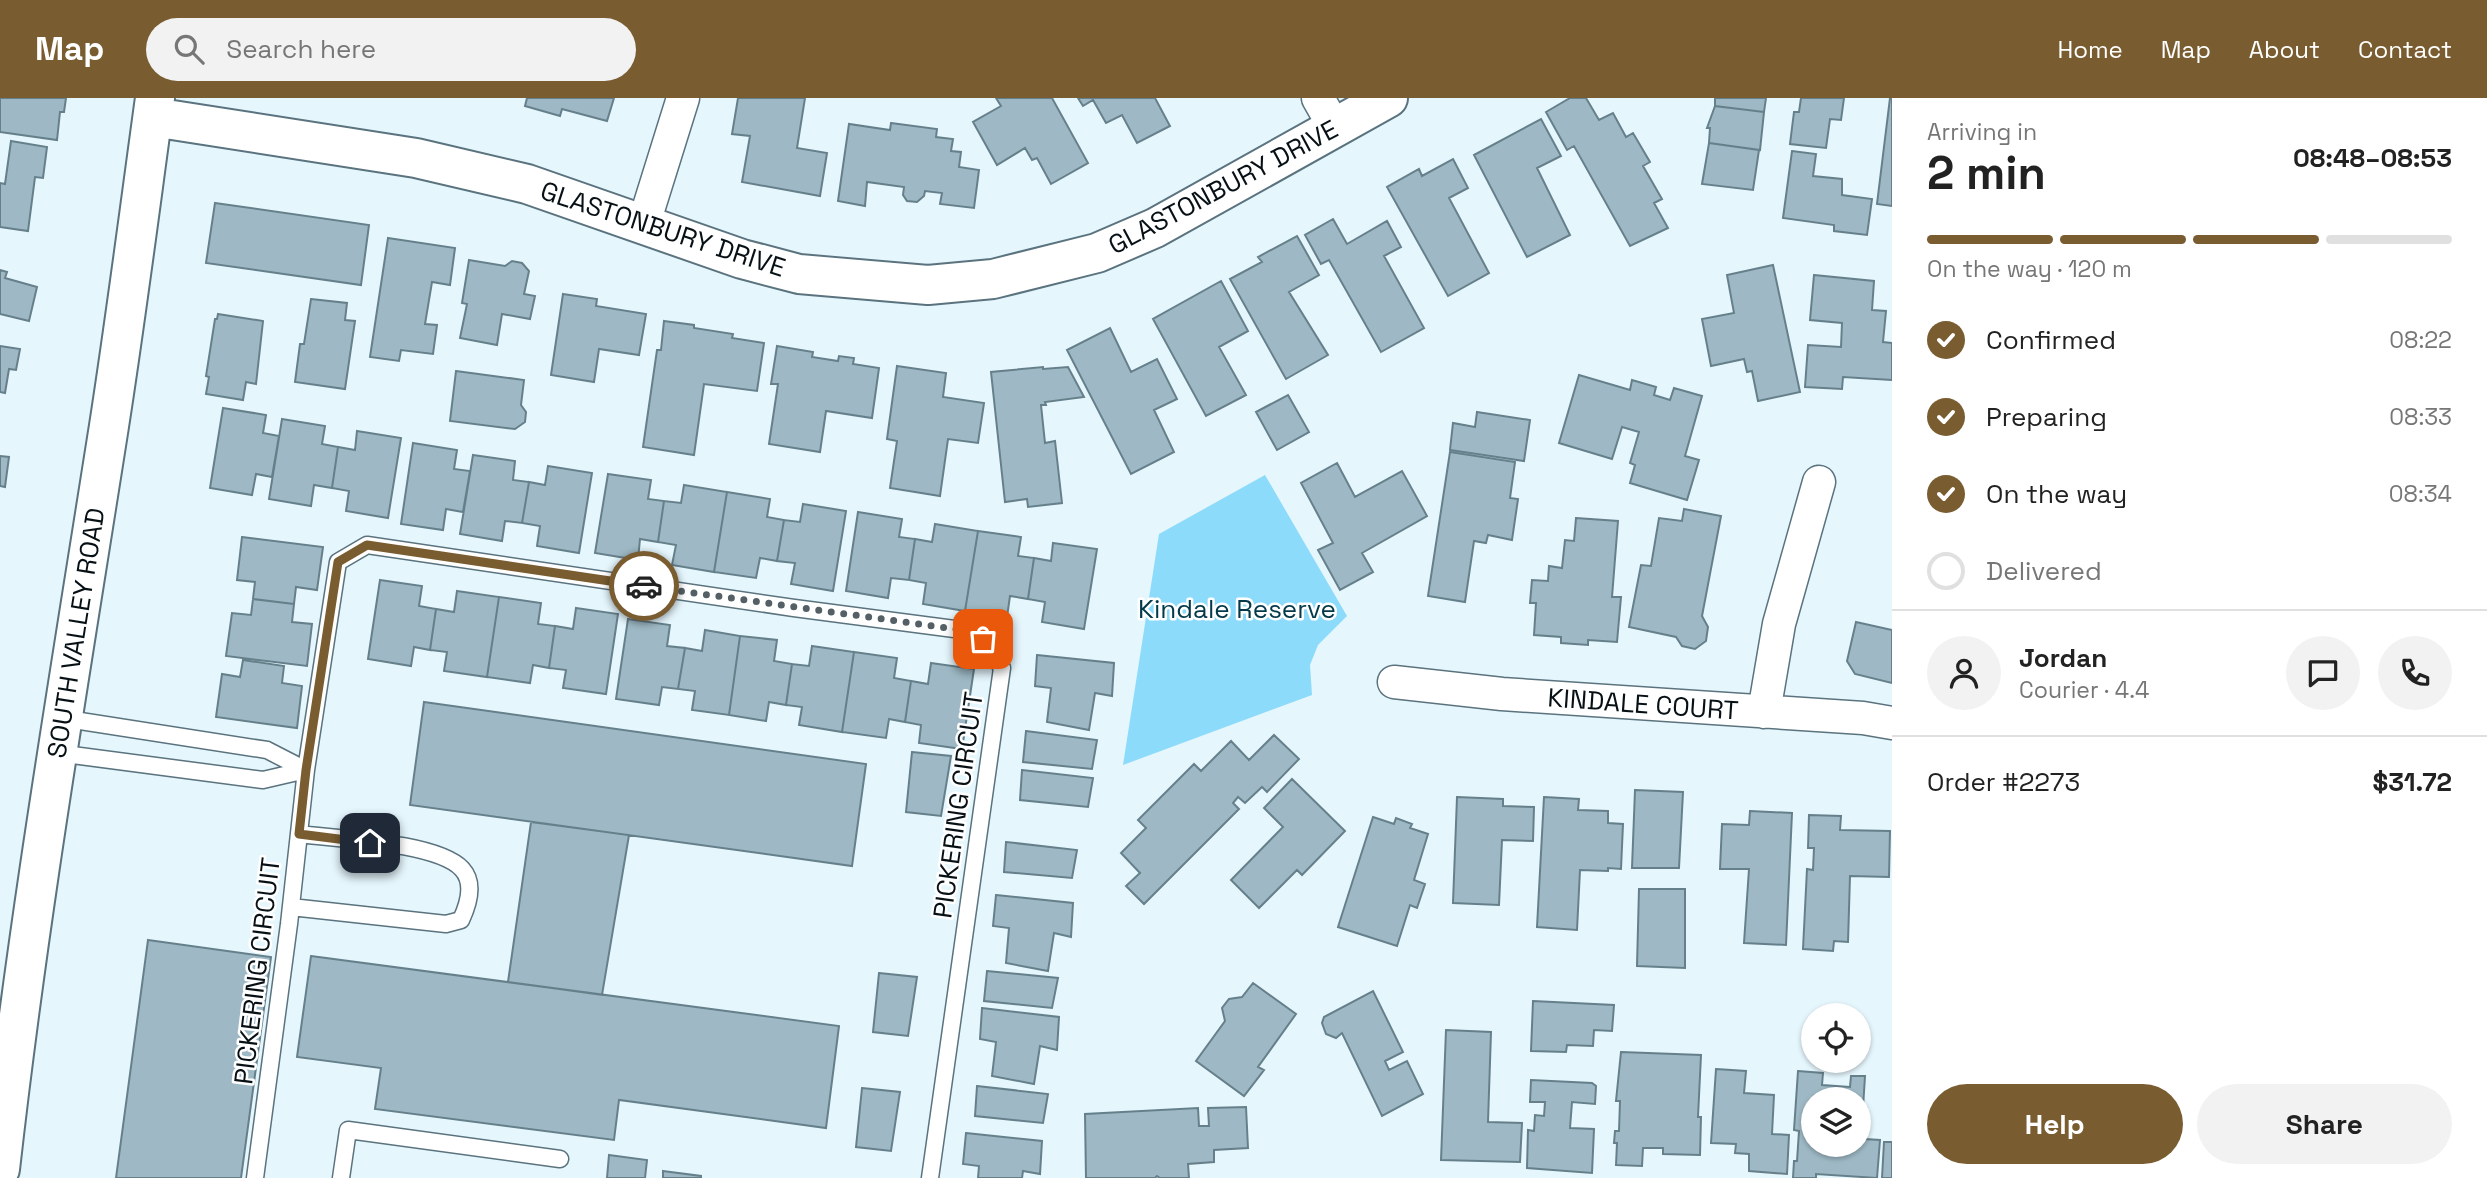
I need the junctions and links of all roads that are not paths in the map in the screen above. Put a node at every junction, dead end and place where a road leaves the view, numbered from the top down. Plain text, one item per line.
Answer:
1 (683, 98) edge
2 (1388, 98) edge
3 (154, 107) edge
4 (1327, 113) edge
5 (644, 223) junction
6 (1819, 482) dead end
7 (1394, 682) dead end
8 (1764, 712) junction
9 (1892, 723) edge
10 (59, 735) junction
11 (306, 770) junction
12 (299, 834) junction
13 (291, 907) junction
14 (560, 1159) dead end
15 (0, 1169) edge
16 (255, 1178) edge
17 (341, 1178) edge
18 (930, 1178) edge

1 - 5 street
2 - 4 street, GLASTONBURY DRIVE
3 - 5 street, GLASTONBURY DRIVE
3 - 10 street, SOUTH VALLEY ROAD
4 - 5 street, GLASTONBURY DRIVE
6 - 8 street
7 - 8 street, KINDALE COURT
8 - 9 street, KINDALE COURT
10 - 11 lane
10 - 11 lane
10 - 15 street, SOUTH VALLEY ROAD
11 - 12 lane, PICKERING CIRCUIT
11 - 18 lane, PICKERING CIRCUIT
12 - 13 lane, PICKERING CIRCUIT
12 - 13 lane
13 - 16 lane, PICKERING CIRCUIT
14 - 17 lane

